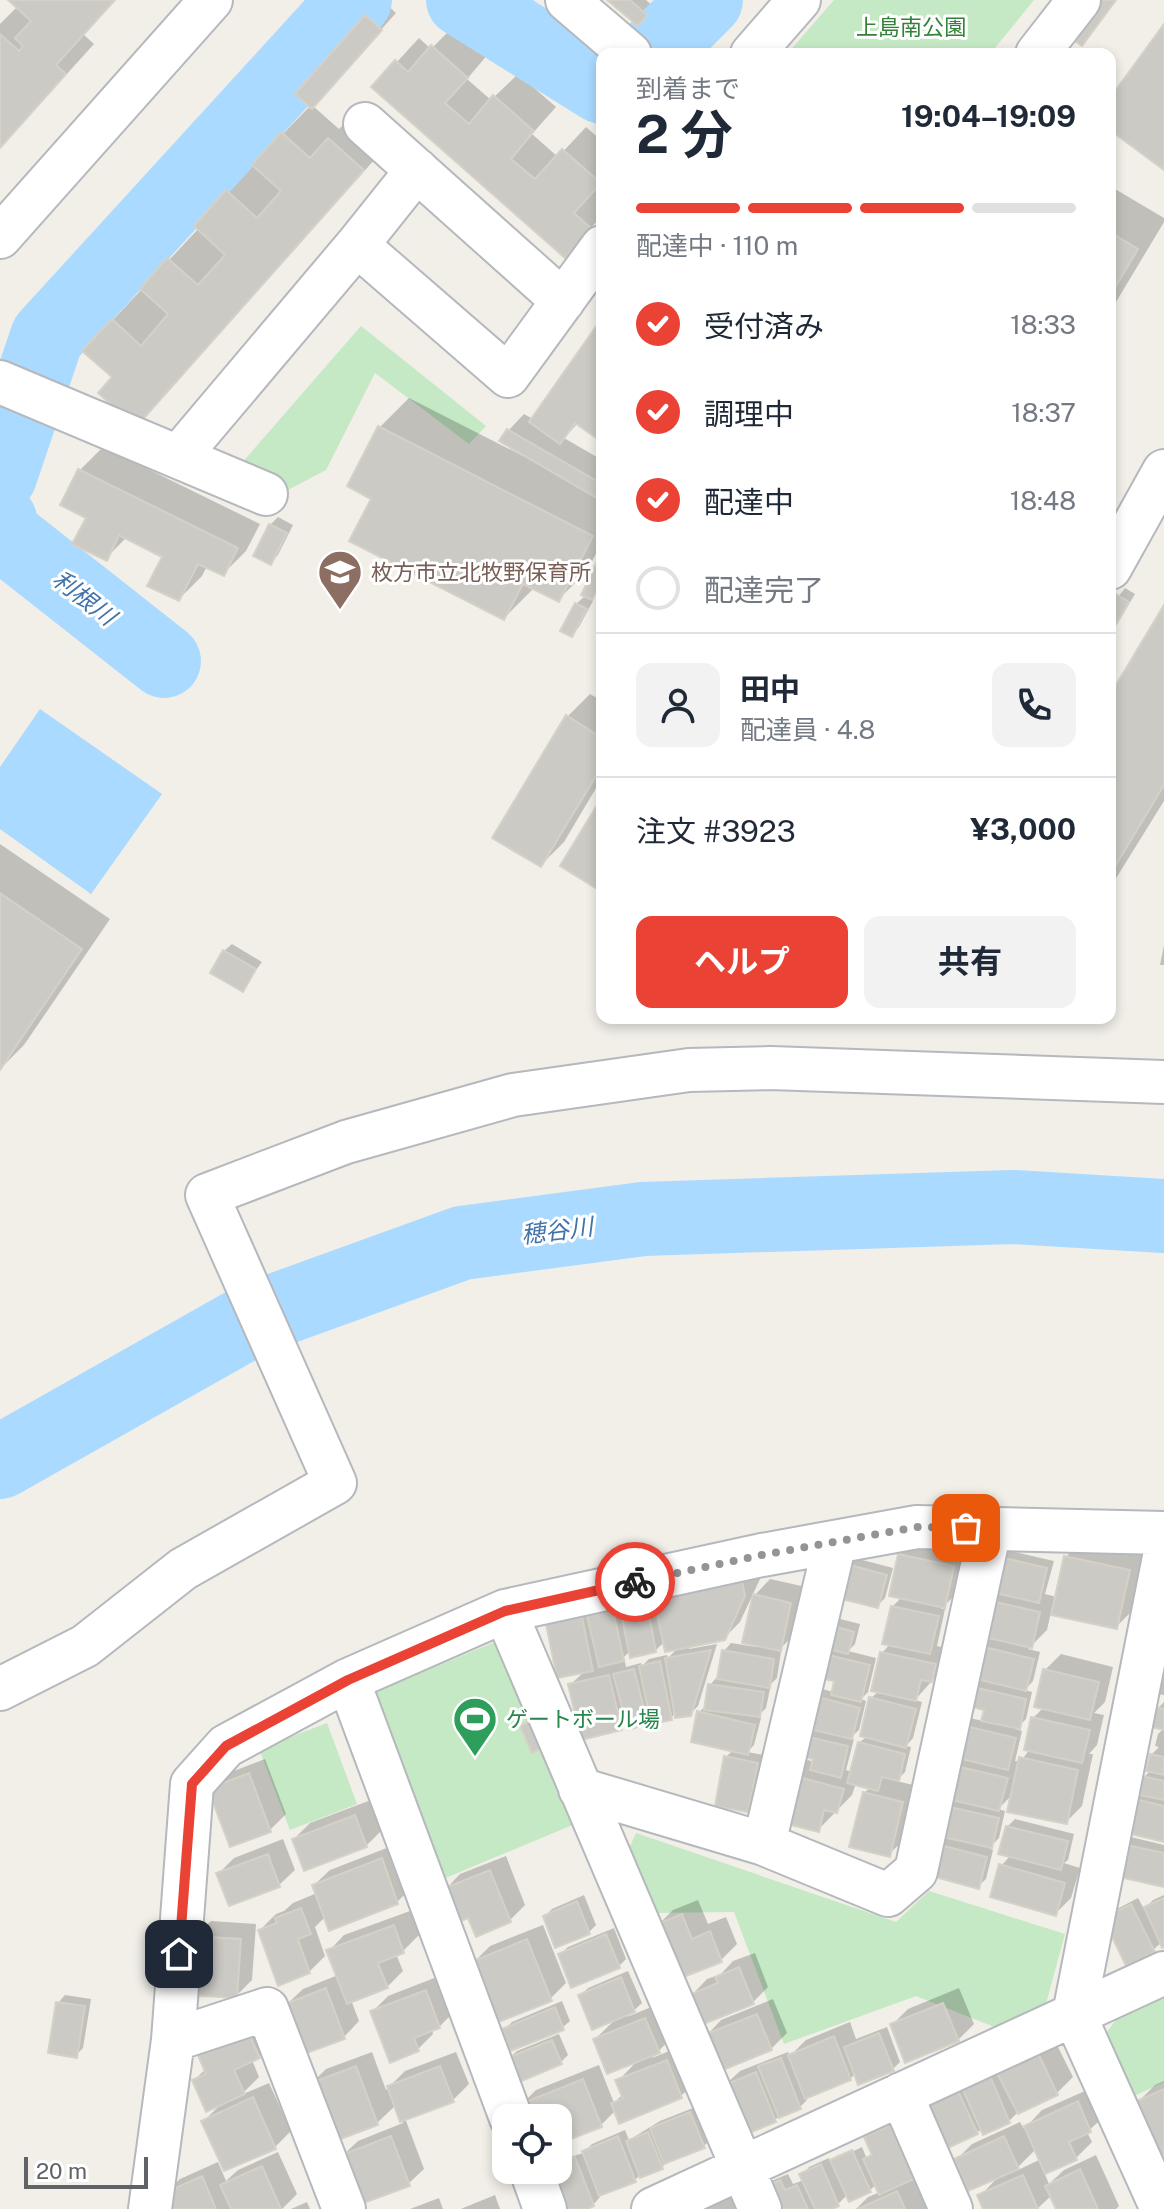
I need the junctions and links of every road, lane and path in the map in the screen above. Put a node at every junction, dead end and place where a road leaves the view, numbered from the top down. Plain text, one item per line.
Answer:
1 (211, 0) edge
2 (567, 0) edge
3 (799, 0) edge
4 (1079, 0) edge
5 (623, 48) edge
6 (757, 48) edge
7 (1042, 48) edge
8 (365, 124) dead end
9 (417, 170) junction
10 (0, 237) edge
11 (357, 245) junction
12 (596, 255) edge
13 (563, 301) junction
14 (0, 382) edge
15 (178, 457) junction
16 (1164, 471) edge
17 (266, 494) dead end
18 (1116, 557) edge
19 (1164, 1065) edge
20 (1121, 1080) junction
21 (1164, 1082) edge
22 (990, 1529) junction
23 (1164, 1533) edge
24 (835, 1542) junction
25 (1164, 1557) edge
26 (505, 1611) junction
27 (348, 1680) junction
28 (0, 1689) edge
29 (580, 1789) junction
30 (764, 1844) junction
31 (1164, 1973) edge
32 (1074, 2014) junction
33 (173, 2040) junction
34 (901, 2094) junction
35 (506, 2104) edge
36 (742, 2167) junction
37 (536, 2184) edge
38 (150, 2209) edge
39 (344, 2209) edge
40 (545, 2209) edge
41 (653, 2209) edge
42 (760, 2209) edge
43 (951, 2209) edge
44 (1162, 2209) edge

1 - 10 street
2 - 5 street
3 - 6 street
4 - 7 street
8 - 9 street
9 - 11 street
9 - 13 street
11 - 13 street
11 - 15 street
12 - 13 street
14 - 15 street
15 - 17 street
16 - 18 street
19 - 20 street
20 - 21 street
20 - 28 street
22 - 23 street
22 - 24 street
22 - 30 street
24 - 26 street
24 - 30 street
25 - 32 street
26 - 27 street
26 - 29 street
27 - 33 street
27 - 35 street
29 - 30 street
29 - 36 street
31 - 32 street
32 - 34 street
32 - 44 street
33 - 38 street
33 - 39 street
34 - 36 street
34 - 43 street
36 - 41 street
36 - 42 street
37 - 40 street

